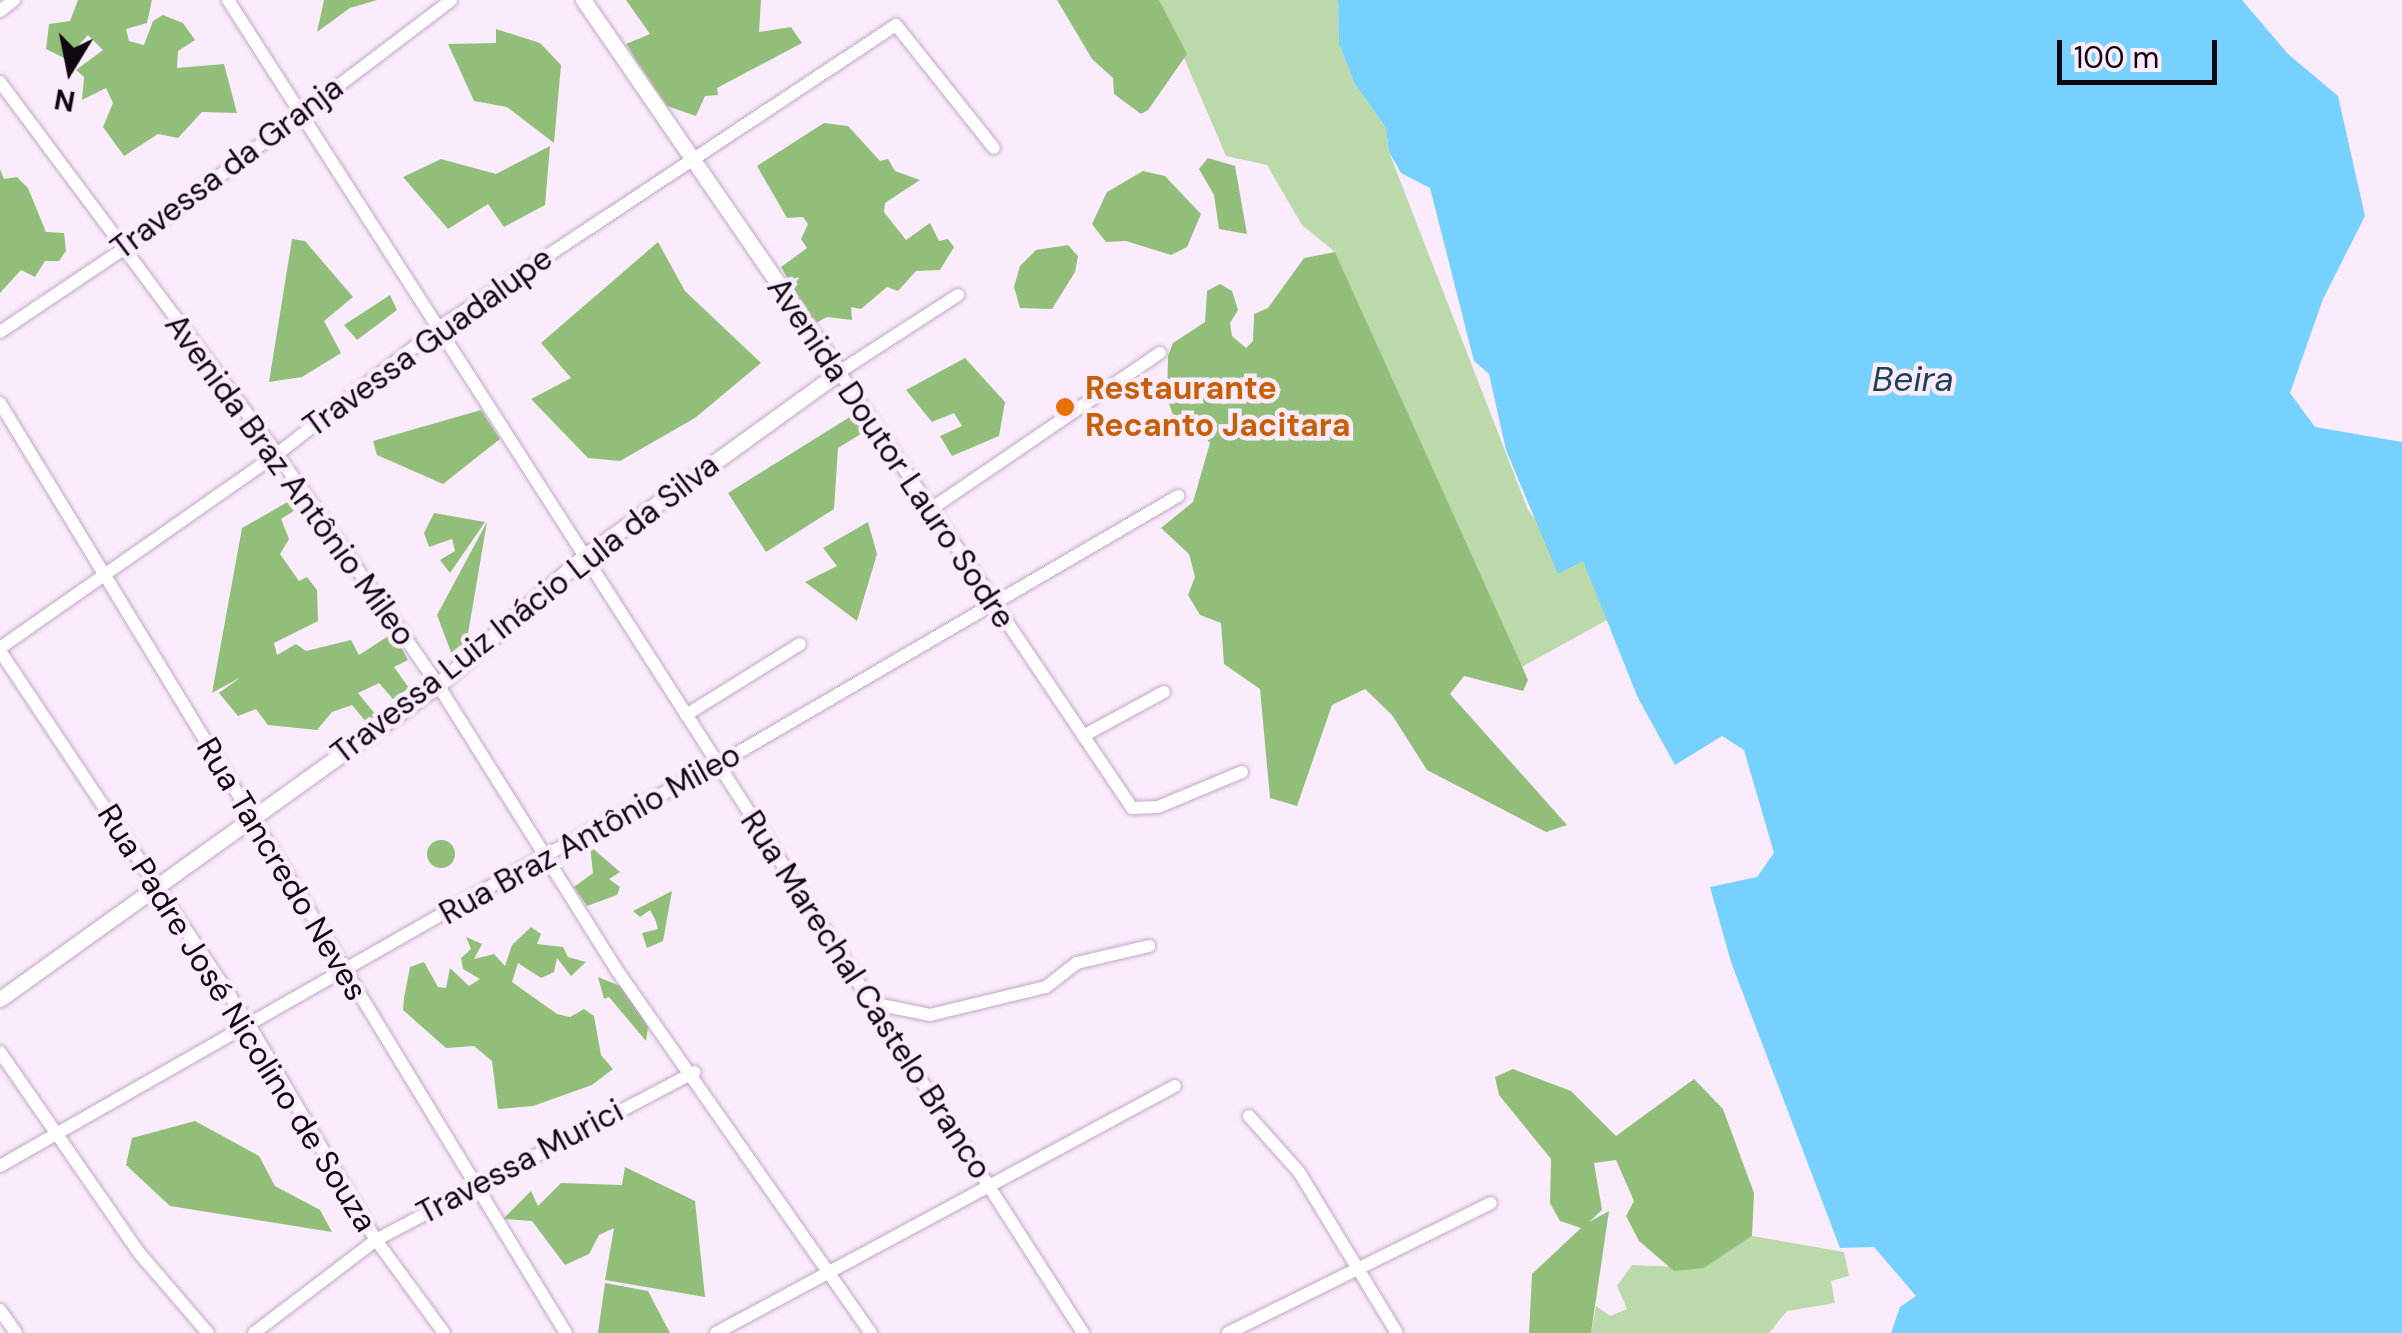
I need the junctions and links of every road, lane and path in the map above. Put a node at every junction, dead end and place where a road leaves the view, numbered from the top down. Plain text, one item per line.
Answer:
1 (14, 0) edge
2 (228, 0) edge
3 (451, 0) edge
4 (583, 0) edge
5 (0, 10) edge
6 (0, 82) edge
7 (300, 110) junction
8 (994, 148) dead end
9 (688, 157) junction
10 (122, 250) junction
11 (958, 295) dead end
12 (440, 327) junction
13 (0, 332) edge
14 (1160, 353) dead end
15 (839, 372) junction
16 (0, 403) edge
17 (277, 454) junction
18 (1178, 496) dead end
19 (930, 509) junction
20 (585, 556) junction
21 (104, 574) junction
22 (993, 603) junction
23 (800, 644) dead end
24 (0, 650) edge
25 (438, 685) junction
26 (1164, 692) dead end
27 (686, 715) junction
28 (1083, 736) junction
29 (718, 766) junction
30 (1242, 772) dead end
31 (252, 818) junction
32 (544, 856) junction
33 (158, 885) junction
34 (1150, 946) dead end
35 (342, 971) junction
36 (0, 999) edge
37 (871, 1003) junction
38 (248, 1023) junction
39 (0, 1052) edge
40 (694, 1072) junction
41 (1175, 1086) dead end
42 (1249, 1116) dead end
43 (54, 1133) junction
44 (0, 1166) edge
45 (986, 1182) junction
46 (472, 1183) junction
47 (1491, 1203) dead end
48 (376, 1240) junction
49 (1357, 1268) junction
50 (829, 1270) junction
51 (0, 1310) edge
52 (721, 1332) edge
53 (16, 1333) edge
54 (208, 1333) edge
55 (254, 1333) edge
56 (444, 1333) edge
57 (566, 1333) edge
58 (871, 1333) edge
59 (1083, 1333) edge
60 (1228, 1333) edge
61 (1397, 1333) edge

1 - 5 street
2 - 7 street, Rua Marechal Castelo Branco
3 - 7 street, Travessa da Granja
4 - 9 street, Avenida Doutor Lauro Sodre
6 - 10 street, Avenida Braz Antônio Mileo
7 - 10 street, Travessa da Granja
7 - 12 street, Rua Marechal Castelo Branco
8 - 9 street, Travessa Guadalupe
9 - 12 street, Travessa Guadalupe
9 - 15 street, Avenida Doutor Lauro Sodre
10 - 13 street, Travessa da Granja
10 - 17 street, Avenida Braz Antônio Mileo
11 - 15 street, Travessa Luiz Inácio Lula da Silva
12 - 17 street, Travessa Guadalupe
12 - 20 street, Rua Marechal Castelo Branco
14 - 19 street
15 - 19 street, Avenida Doutor Lauro Sodre
15 - 20 street, Travessa Luiz Inácio Lula da Silva
16 - 21 street, Rua Tancredo Neves
17 - 21 street, Travessa Guadalupe
17 - 25 street, Avenida Braz Antônio Mileo
18 - 22 street, Rua Braz Antônio Mileo
19 - 22 street, Avenida Doutor Lauro Sodre
20 - 25 street, Travessa Luiz Inácio Lula da Silva
20 - 27 street, Rua Marechal Castelo Branco
21 - 24 street, Travessa Guadalupe
21 - 31 street, Rua Tancredo Neves
22 - 28 street, Avenida Doutor Lauro Sodre
22 - 29 street, Rua Braz Antônio Mileo
23 - 27 street
24 - 33 street, Rua Padre José Nicolino de Souza
25 - 31 street, Travessa Luiz Inácio Lula da Silva
25 - 32 street, Avenida Braz Antônio Mileo
26 - 28 street
27 - 29 street, Rua Marechal Castelo Branco
28 - 30 street, Avenida Doutor Lauro Sodre
29 - 32 street, Rua Braz Antônio Mileo
29 - 37 street, Rua Marechal Castelo Branco
31 - 33 street, Travessa Luiz Inácio Lula da Silva
31 - 35 street, Rua Tancredo Neves
32 - 35 street, Rua Braz Antônio Mileo
32 - 40 street, Avenida Braz Antônio Mileo
33 - 36 street, Travessa Luiz Inácio Lula da Silva
33 - 38 street, Rua Padre José Nicolino de Souza
34 - 37 street
35 - 38 street, Rua Braz Antônio Mileo
35 - 46 street, Rua Tancredo Neves
37 - 45 street, Rua Marechal Castelo Branco
38 - 43 street, Rua Braz Antônio Mileo
38 - 48 street, Rua Padre José Nicolino de Souza
39 - 43 street
40 - 46 street, Travessa Murici
40 - 50 street, Avenida Braz Antônio Mileo
41 - 45 street
42 - 49 street
43 - 44 street, Rua Braz Antônio Mileo
43 - 54 street
45 - 50 street
45 - 59 street, Rua Marechal Castelo Branco
46 - 48 street, Travessa Murici
46 - 57 street, Rua Tancredo Neves
47 - 49 street
48 - 55 street, Travessa Murici
48 - 56 street, Rua Padre José Nicolino de Souza
49 - 60 street
49 - 61 street
50 - 52 street
50 - 58 street, Avenida Braz Antônio Mileo
51 - 53 street

